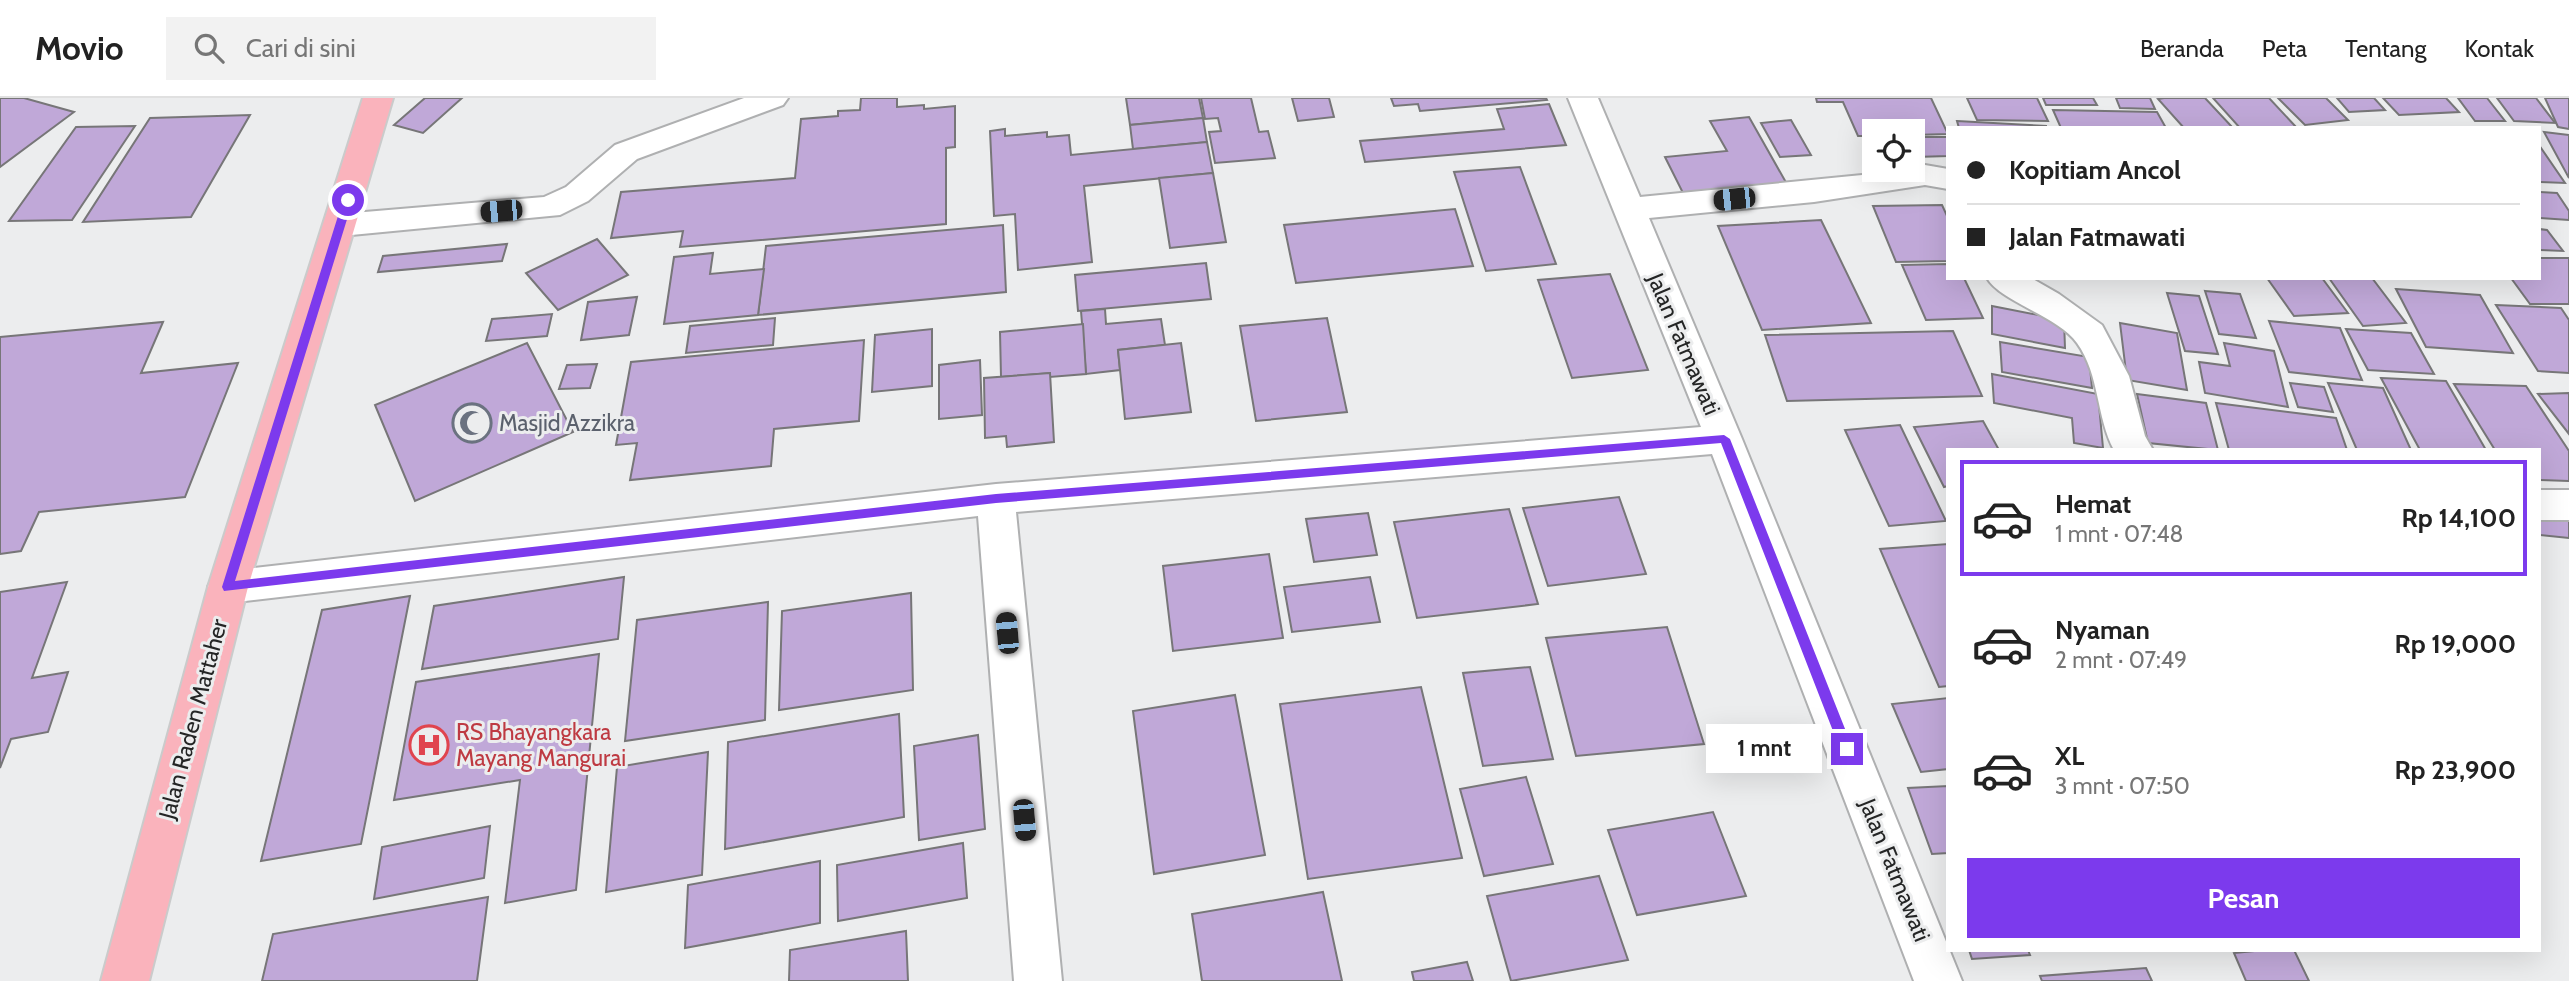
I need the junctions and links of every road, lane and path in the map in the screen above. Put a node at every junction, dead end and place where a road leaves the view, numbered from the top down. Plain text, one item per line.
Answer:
1 (378, 98) edge
2 (773, 98) edge
3 (1583, 98) edge
4 (1946, 179) edge
5 (1628, 209) junction
6 (341, 225) junction
7 (2007, 280) edge
8 (1724, 439) junction
9 (2133, 448) edge
10 (996, 499) junction
11 (2541, 505) edge
12 (2569, 505) edge
13 (228, 587) junction
14 (125, 981) edge
15 (1038, 981) edge
16 (1938, 981) edge

1 - 6 main road, Jalan Raden Mattaher
2 - 6 street
3 - 5 street, Jalan Fatmawati
4 - 5 street
5 - 8 street, Jalan Fatmawati
6 - 13 main road, Jalan Raden Mattaher
7 - 9 street
8 - 10 street
8 - 16 street, Jalan Fatmawati
10 - 13 street
10 - 15 street
11 - 12 street
13 - 14 main road, Jalan Raden Mattaher

